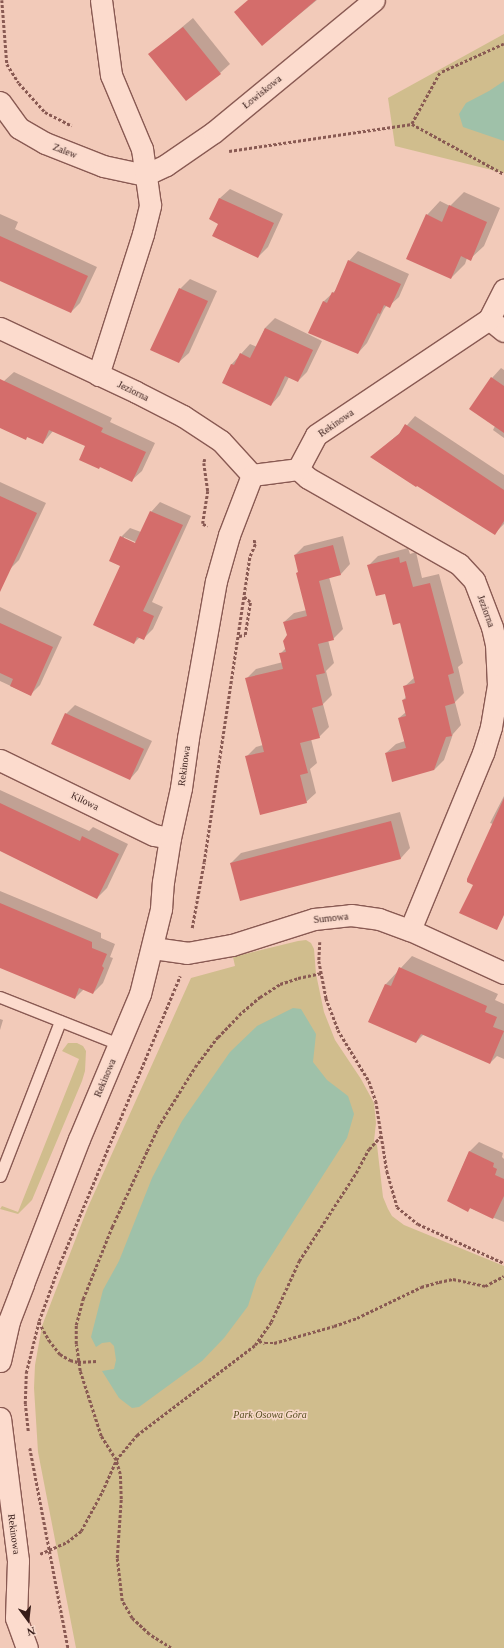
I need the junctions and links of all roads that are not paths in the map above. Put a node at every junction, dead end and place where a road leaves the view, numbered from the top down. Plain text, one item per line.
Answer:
1 (101, 0) edge
2 (374, 0) edge
3 (0, 102) edge
4 (145, 175) junction
5 (504, 290) edge
6 (497, 325) edge
7 (0, 328) edge
8 (98, 374) junction
9 (298, 469) junction
10 (252, 475) junction
11 (0, 760) edge
12 (170, 838) junction
13 (410, 930) junction
14 (152, 948) junction
15 (504, 973) edge
16 (0, 997) edge
17 (60, 1021) junction
18 (119, 1044) junction
19 (0, 1176) edge
20 (0, 1361) edge
21 (0, 1418) edge
22 (8, 1620) edge
23 (27, 1648) edge

1 - 4 street
2 - 4 street, Łowiskowa
3 - 4 street, Zalew
4 - 8 street
5 - 6 street, Rekinowa
6 - 9 street, Rekinowa
7 - 8 street, Jeziorna
8 - 10 street, Jeziorna
9 - 10 street
9 - 13 street, Jeziorna
10 - 12 street, Rekinowa
11 - 12 street, Kilowa
12 - 14 street, Rekinowa
13 - 14 street, Sumowa
13 - 15 street, Sumowa
14 - 18 street, Rekinowa
16 - 17 lane
17 - 18 lane
17 - 19 lane
18 - 20 street, Rekinowa
21 - 22 street, Rekinowa
22 - 23 street, Rekinowa

